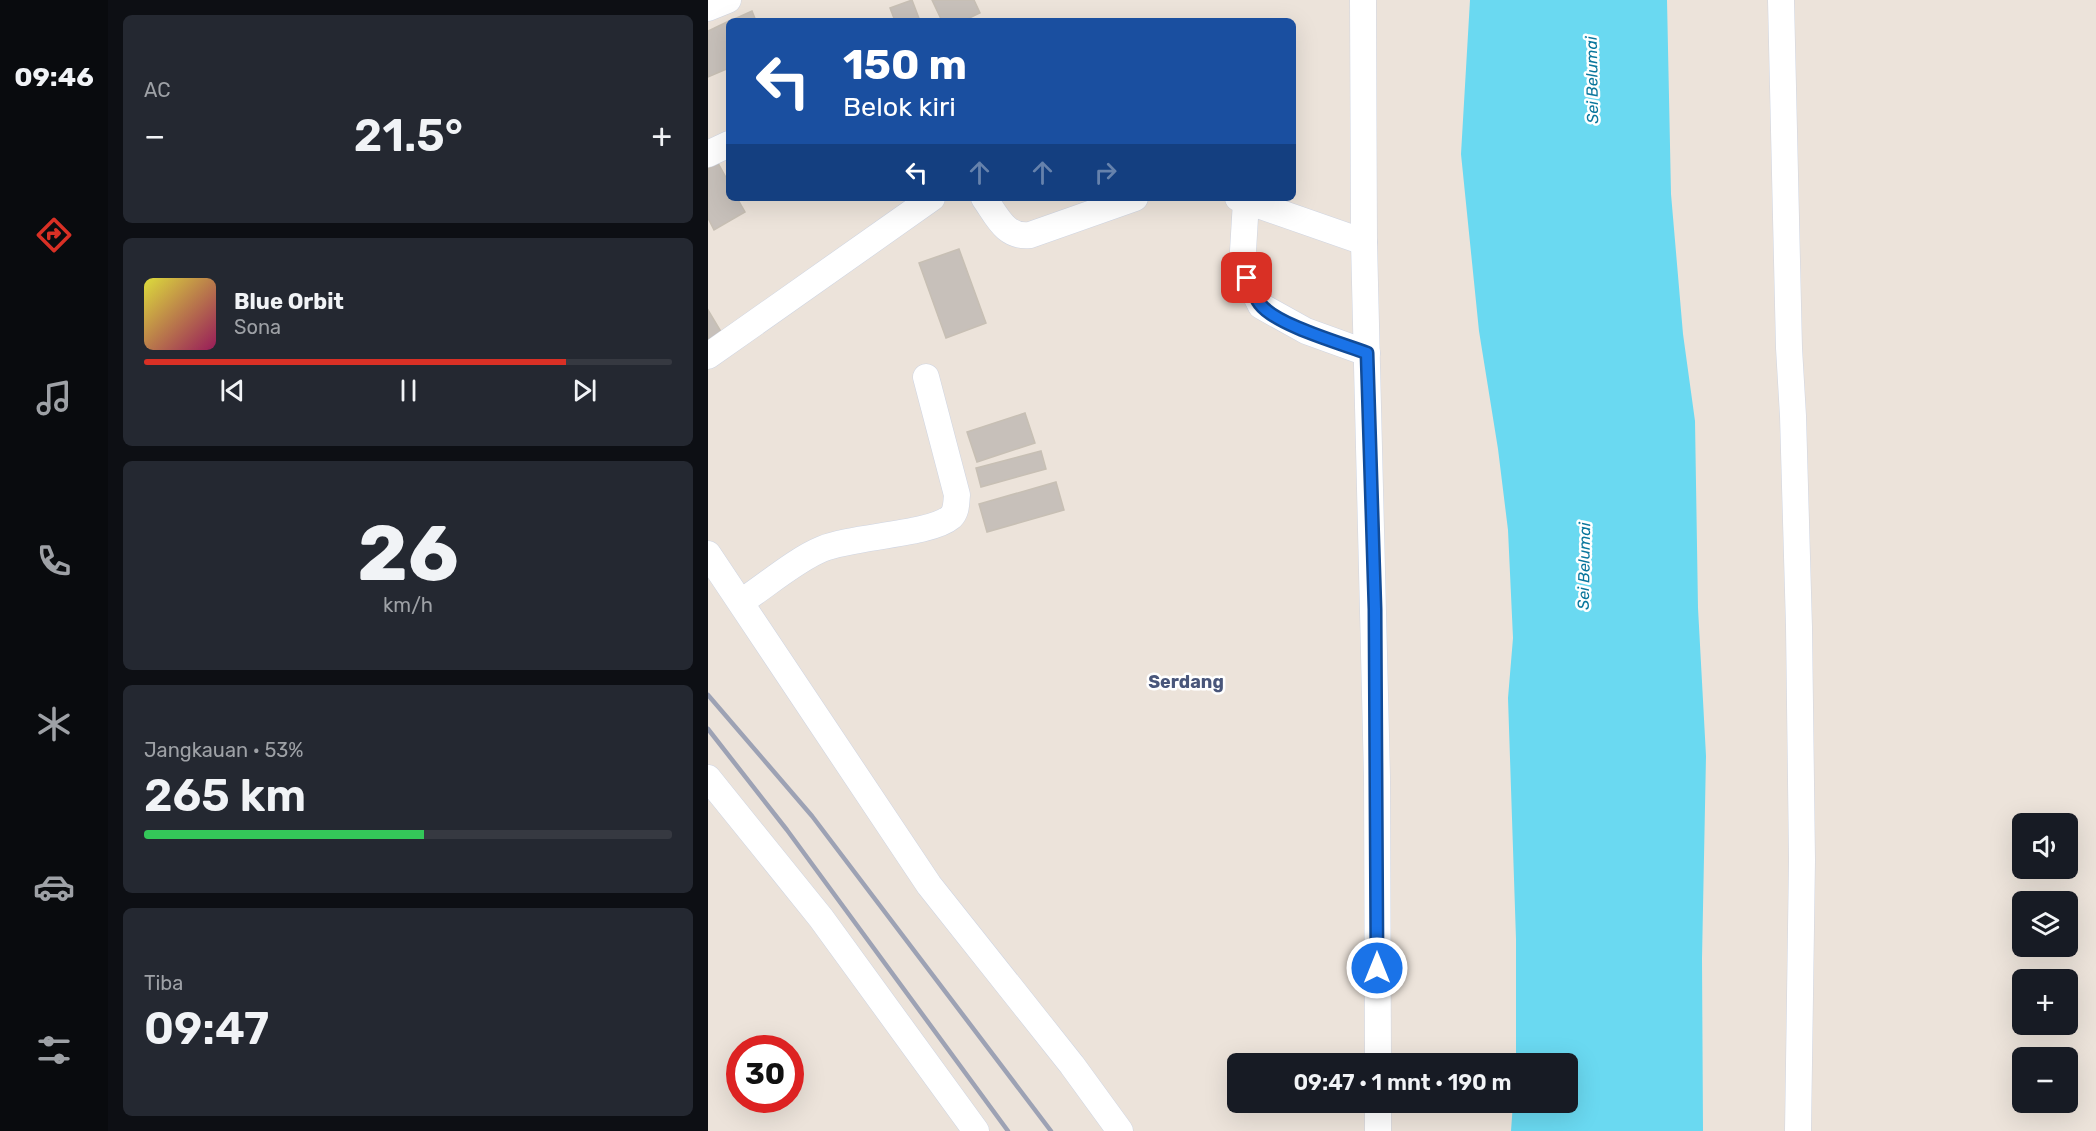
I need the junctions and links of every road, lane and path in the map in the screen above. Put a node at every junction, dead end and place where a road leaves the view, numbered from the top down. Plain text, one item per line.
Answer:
1 (728, 0) edge
2 (1363, 0) edge
3 (1781, 0) edge
4 (708, 8) edge
5 (726, 145) edge
6 (708, 154) edge
7 (928, 201) edge
8 (986, 201) edge
9 (1126, 201) edge
10 (1242, 201) edge
11 (1248, 201) edge
12 (1364, 242) junction
13 (1367, 353) junction
14 (708, 356) edge
15 (926, 377) dead end
16 (708, 554) edge
17 (741, 602) junction
18 (708, 778) edge
19 (1378, 1053) edge
20 (1378, 1113) edge
21 (976, 1131) edge
22 (1120, 1131) edge
23 (1378, 1131) edge
24 (1798, 1131) edge

1 - 4 street
2 - 12 street
3 - 24 street
5 - 6 street
7 - 14 street
8 - 9 street
10 - 13 street
11 - 12 street
12 - 13 street
13 - 19 street
15 - 17 street
16 - 17 street
17 - 22 street
18 - 21 street
20 - 23 street

